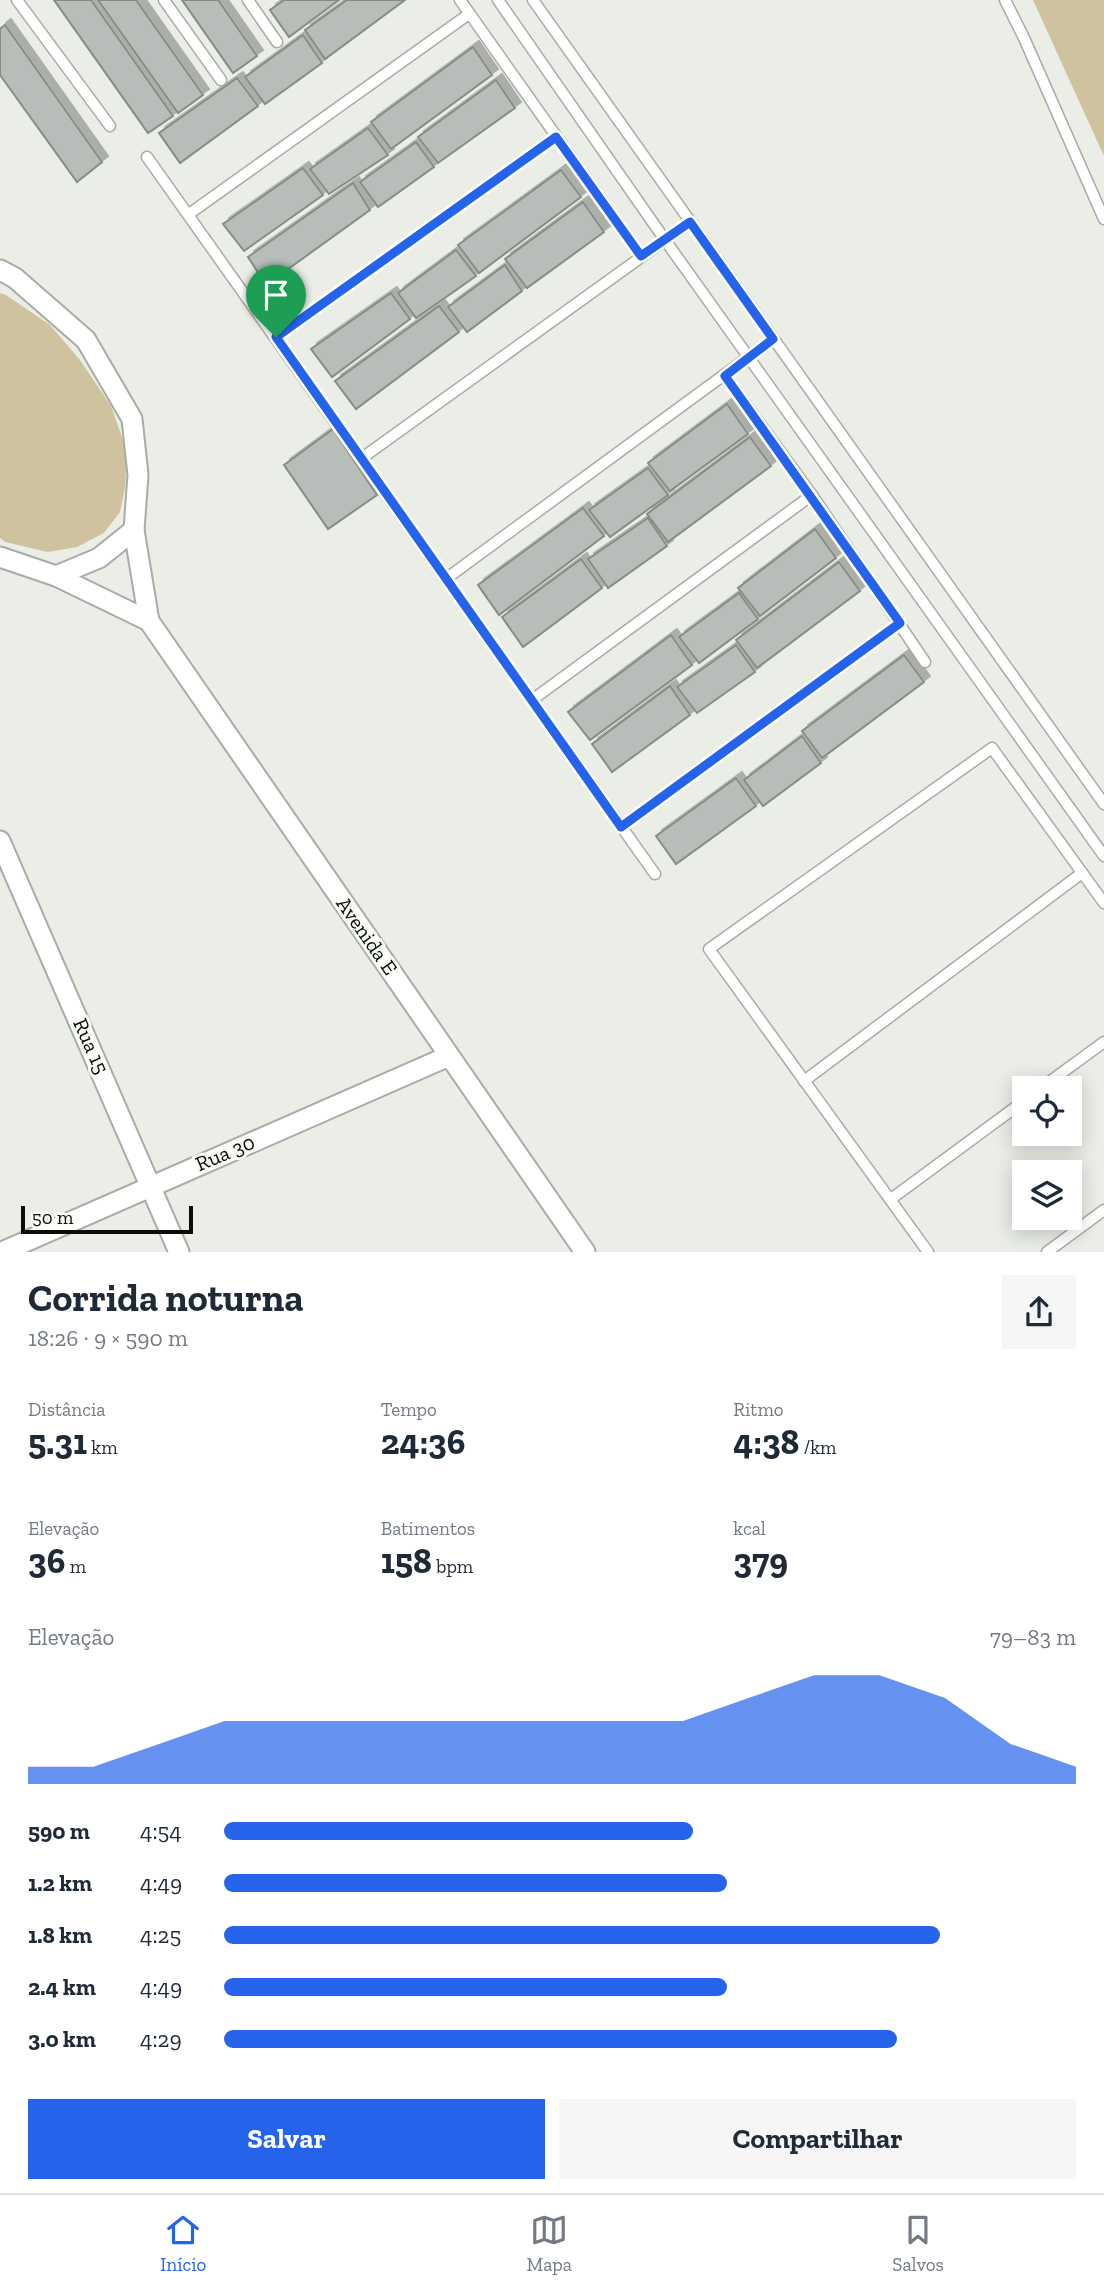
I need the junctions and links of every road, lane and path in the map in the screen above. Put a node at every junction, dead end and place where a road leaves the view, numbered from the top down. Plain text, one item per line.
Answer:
1 (164, 0) edge
2 (460, 0) edge
3 (498, 0) edge
4 (533, 0) edge
5 (1005, 0) edge
6 (250, 1) edge
7 (21, 2) edge
8 (469, 14) junction
9 (277, 42) dead end
10 (221, 80) dead end
11 (110, 126) dead end
12 (556, 137) junction
13 (148, 158) dead end
14 (189, 215) junction
15 (1104, 219) edge
16 (690, 222) junction
17 (665, 240) junction
18 (641, 256) junction
19 (0, 270) edge
20 (276, 337) junction
21 (773, 339) junction
22 (748, 358) junction
23 (725, 376) junction
24 (362, 458) junction
25 (812, 495) junction
26 (134, 530) junction
27 (0, 557) edge
28 (56, 576) junction
29 (447, 578) junction
30 (149, 621) junction
31 (900, 623) junction
32 (925, 662) dead end
33 (532, 700) junction
34 (1104, 804) edge
35 (621, 827) junction
36 (0, 841) edge
37 (1104, 856) edge
38 (1082, 873) junction
39 (655, 874) dead end
40 (8, 881) edge
41 (1104, 903) edge
42 (1104, 1042) edge
43 (449, 1056) junction
44 (1057, 1076) edge
45 (804, 1081) junction
46 (1012, 1110) edge
47 (151, 1185) junction
48 (891, 1199) junction
49 (1104, 1210) edge
50 (2, 1251) edge
51 (179, 1251) edge
52 (585, 1251) edge
53 (928, 1251) edge
54 (1047, 1251) edge

1 - 10 lane
2 - 8 lane
3 - 17 lane
4 - 16 lane
5 - 15 lane
6 - 9 lane
7 - 11 lane
8 - 12 lane
8 - 14 lane
12 - 18 lane
12 - 20 lane
13 - 14 lane
14 - 20 lane
16 - 17 lane
16 - 21 lane
17 - 18 lane
17 - 22 lane
18 - 24 lane
19 - 26 street, Avenida E
20 - 24 lane
21 - 22 lane
21 - 34 lane
22 - 23 lane
22 - 37 lane
23 - 25 lane
23 - 29 lane
24 - 29 lane
25 - 31 lane
25 - 33 lane
26 - 28 street
26 - 30 street, Avenida E
27 - 28 street, Avenida E
28 - 30 street, Avenida E
29 - 33 lane
30 - 43 street, Avenida E
31 - 32 lane
31 - 35 lane
33 - 35 lane
35 - 39 lane
36 - 40 street, Rua 15
38 - 41 lane
38 - 45 lane
38 - 45 lane
40 - 47 street, Rua 15
42 - 44 lane
43 - 47 street, Rua 30
43 - 52 street, Avenida E
45 - 48 lane
46 - 48 lane
47 - 50 street, Rua 30
47 - 51 street, Rua 15
48 - 53 lane
49 - 54 lane

